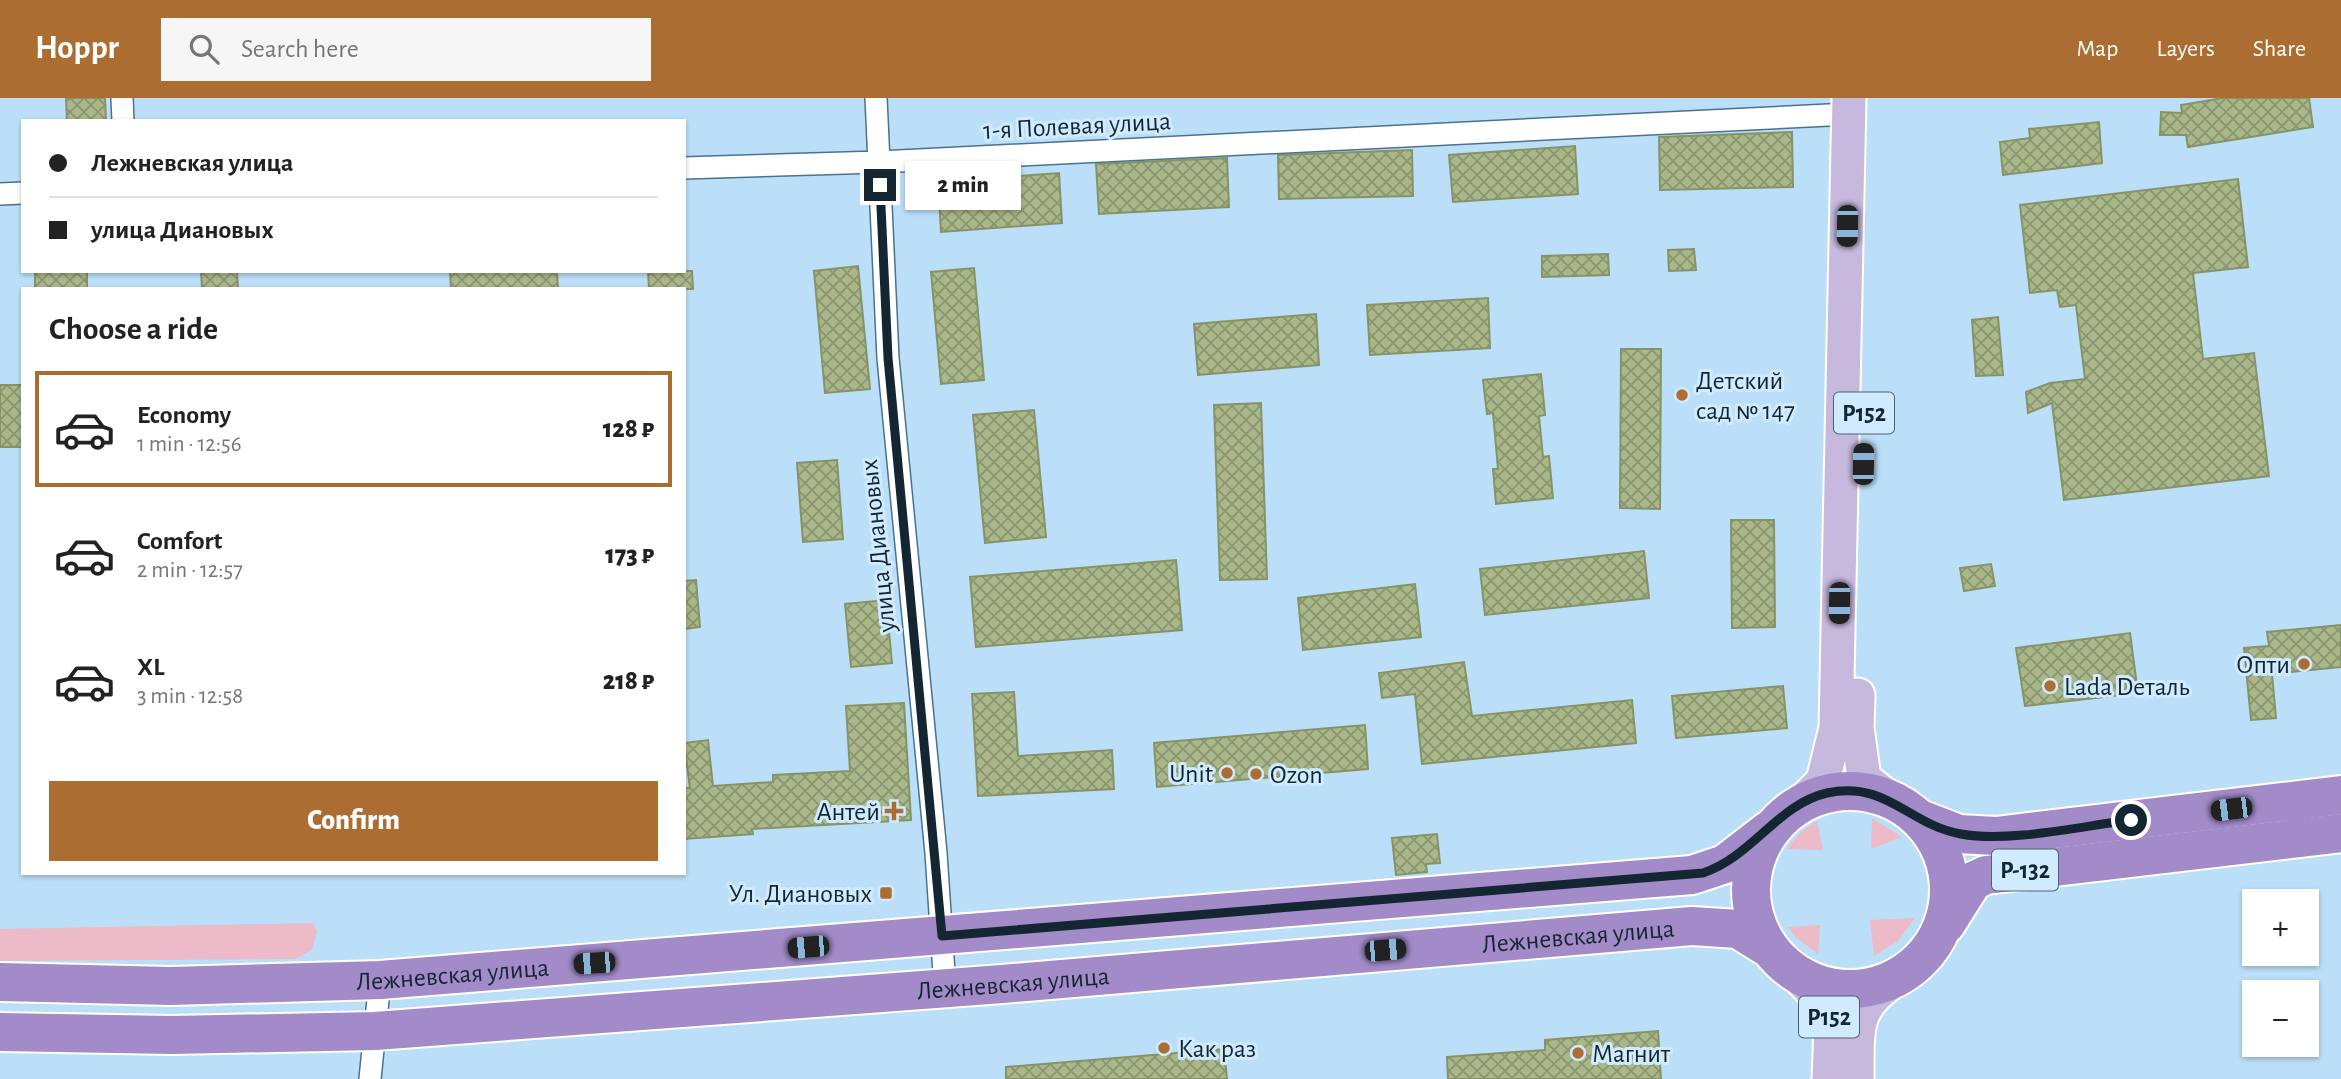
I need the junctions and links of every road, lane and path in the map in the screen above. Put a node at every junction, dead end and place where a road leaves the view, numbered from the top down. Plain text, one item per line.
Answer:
1 (122, 98) edge
2 (876, 98) edge
3 (1860, 106) edge
4 (123, 119) edge
5 (879, 162) junction
6 (686, 168) edge
7 (21, 193) edge
8 (0, 194) edge
9 (2341, 795) edge
10 (1800, 804) junction
11 (1905, 809) junction
12 (1769, 830) junction
13 (2341, 833) edge
14 (1943, 929) junction
15 (942, 936) junction
16 (1779, 958) junction
17 (380, 980) junction
18 (0, 982) edge
19 (1888, 985) junction
20 (945, 988) junction
21 (375, 1031) junction
22 (0, 1032) edge
23 (370, 1079) edge
24 (1829, 1079) edge
25 (1857, 1079) edge

1 - 4 street
2 - 5 street, улица Диановых
3 - 5 street, 1-я Полевая улица
3 - 10 main road, Р152
3 - 11 main road, Р152
5 - 6 street, 1-я Полевая улица
5 - 15 street, улица Диановых
7 - 8 street
9 - 11 highway, Р-132
10 - 11 highway
10 - 12 highway
11 - 14 highway
12 - 15 highway, Лежневская улица
12 - 16 highway
13 - 14 highway, Р-132
14 - 19 highway
15 - 17 highway, Лежневская улица
15 - 20 street, улица Диановых
16 - 19 highway
16 - 20 highway, Лежневская улица
16 - 24 main road, Р152
17 - 18 highway, Лежневская улица
17 - 21 street
19 - 25 main road, Р152
20 - 21 highway, Лежневская улица
21 - 22 highway, Лежневская улица
21 - 23 street

